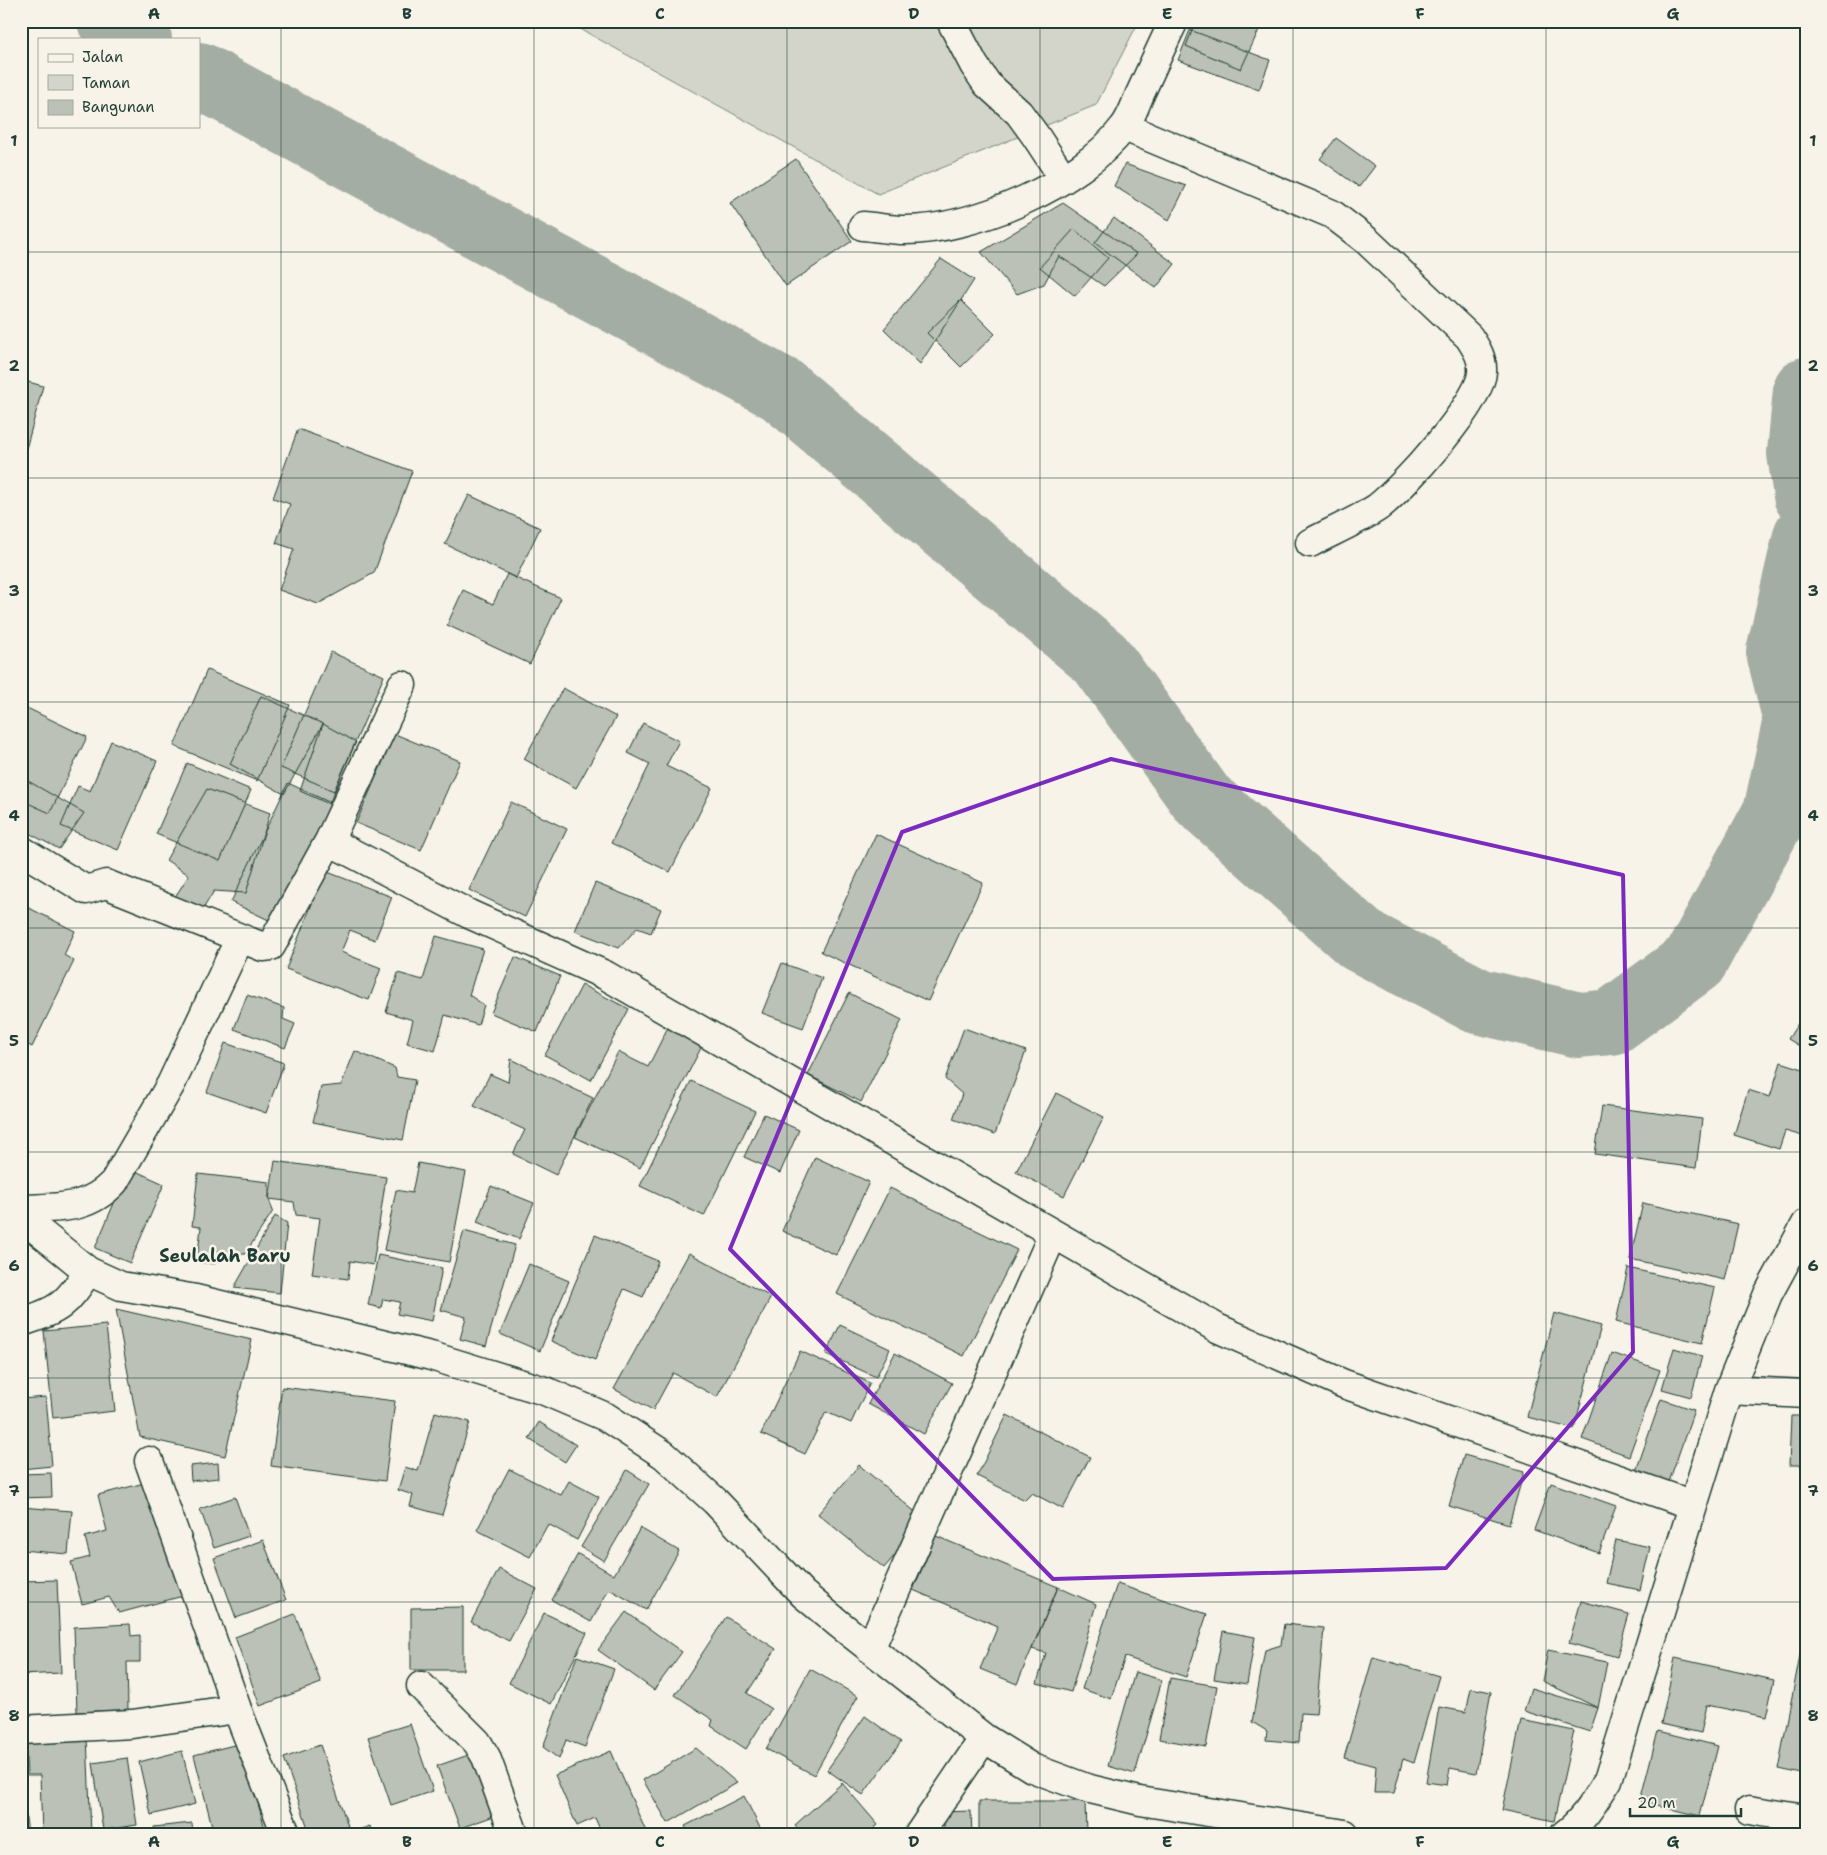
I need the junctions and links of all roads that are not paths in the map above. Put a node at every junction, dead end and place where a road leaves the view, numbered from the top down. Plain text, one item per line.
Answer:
1 (951, 21) edge
2 (1174, 21) edge
3 (1125, 127) junction
4 (1064, 180) junction
5 (863, 226) dead end
6 (1310, 543) dead end
7 (402, 685) dead end
8 (329, 841) junction
9 (21, 850) edge
10 (240, 938) junction
11 (21, 1209) edge
12 (21, 1216) edge
13 (1806, 1224) edge
14 (1053, 1234) junction
15 (88, 1271) junction
16 (21, 1322) edge
17 (1729, 1390) junction
18 (1806, 1394) edge
19 (149, 1461) dead end
20 (1693, 1505) junction
21 (870, 1649) junction
22 (421, 1686) dead end
23 (237, 1709) junction
24 (21, 1730) edge
25 (984, 1738) junction
26 (1749, 1810) dead end
27 (1806, 1819) edge
28 (1589, 1821) edge
29 (286, 1834) edge
30 (514, 1834) edge
31 (919, 1834) edge
32 (1345, 1834) edge
33 (1565, 1834) edge

1 - 4 street
2 - 3 street
3 - 4 street
3 - 6 street
4 - 5 street
7 - 8 street
8 - 10 street
8 - 14 street
9 - 10 street
10 - 11 street
12 - 15 street
13 - 17 street
14 - 20 street
14 - 21 street
15 - 16 street
15 - 21 street
17 - 18 street
17 - 20 street
19 - 23 street
20 - 28 street
21 - 25 street
22 - 30 street
23 - 24 street
23 - 29 street
25 - 31 street
25 - 32 street
26 - 27 street
28 - 33 street

